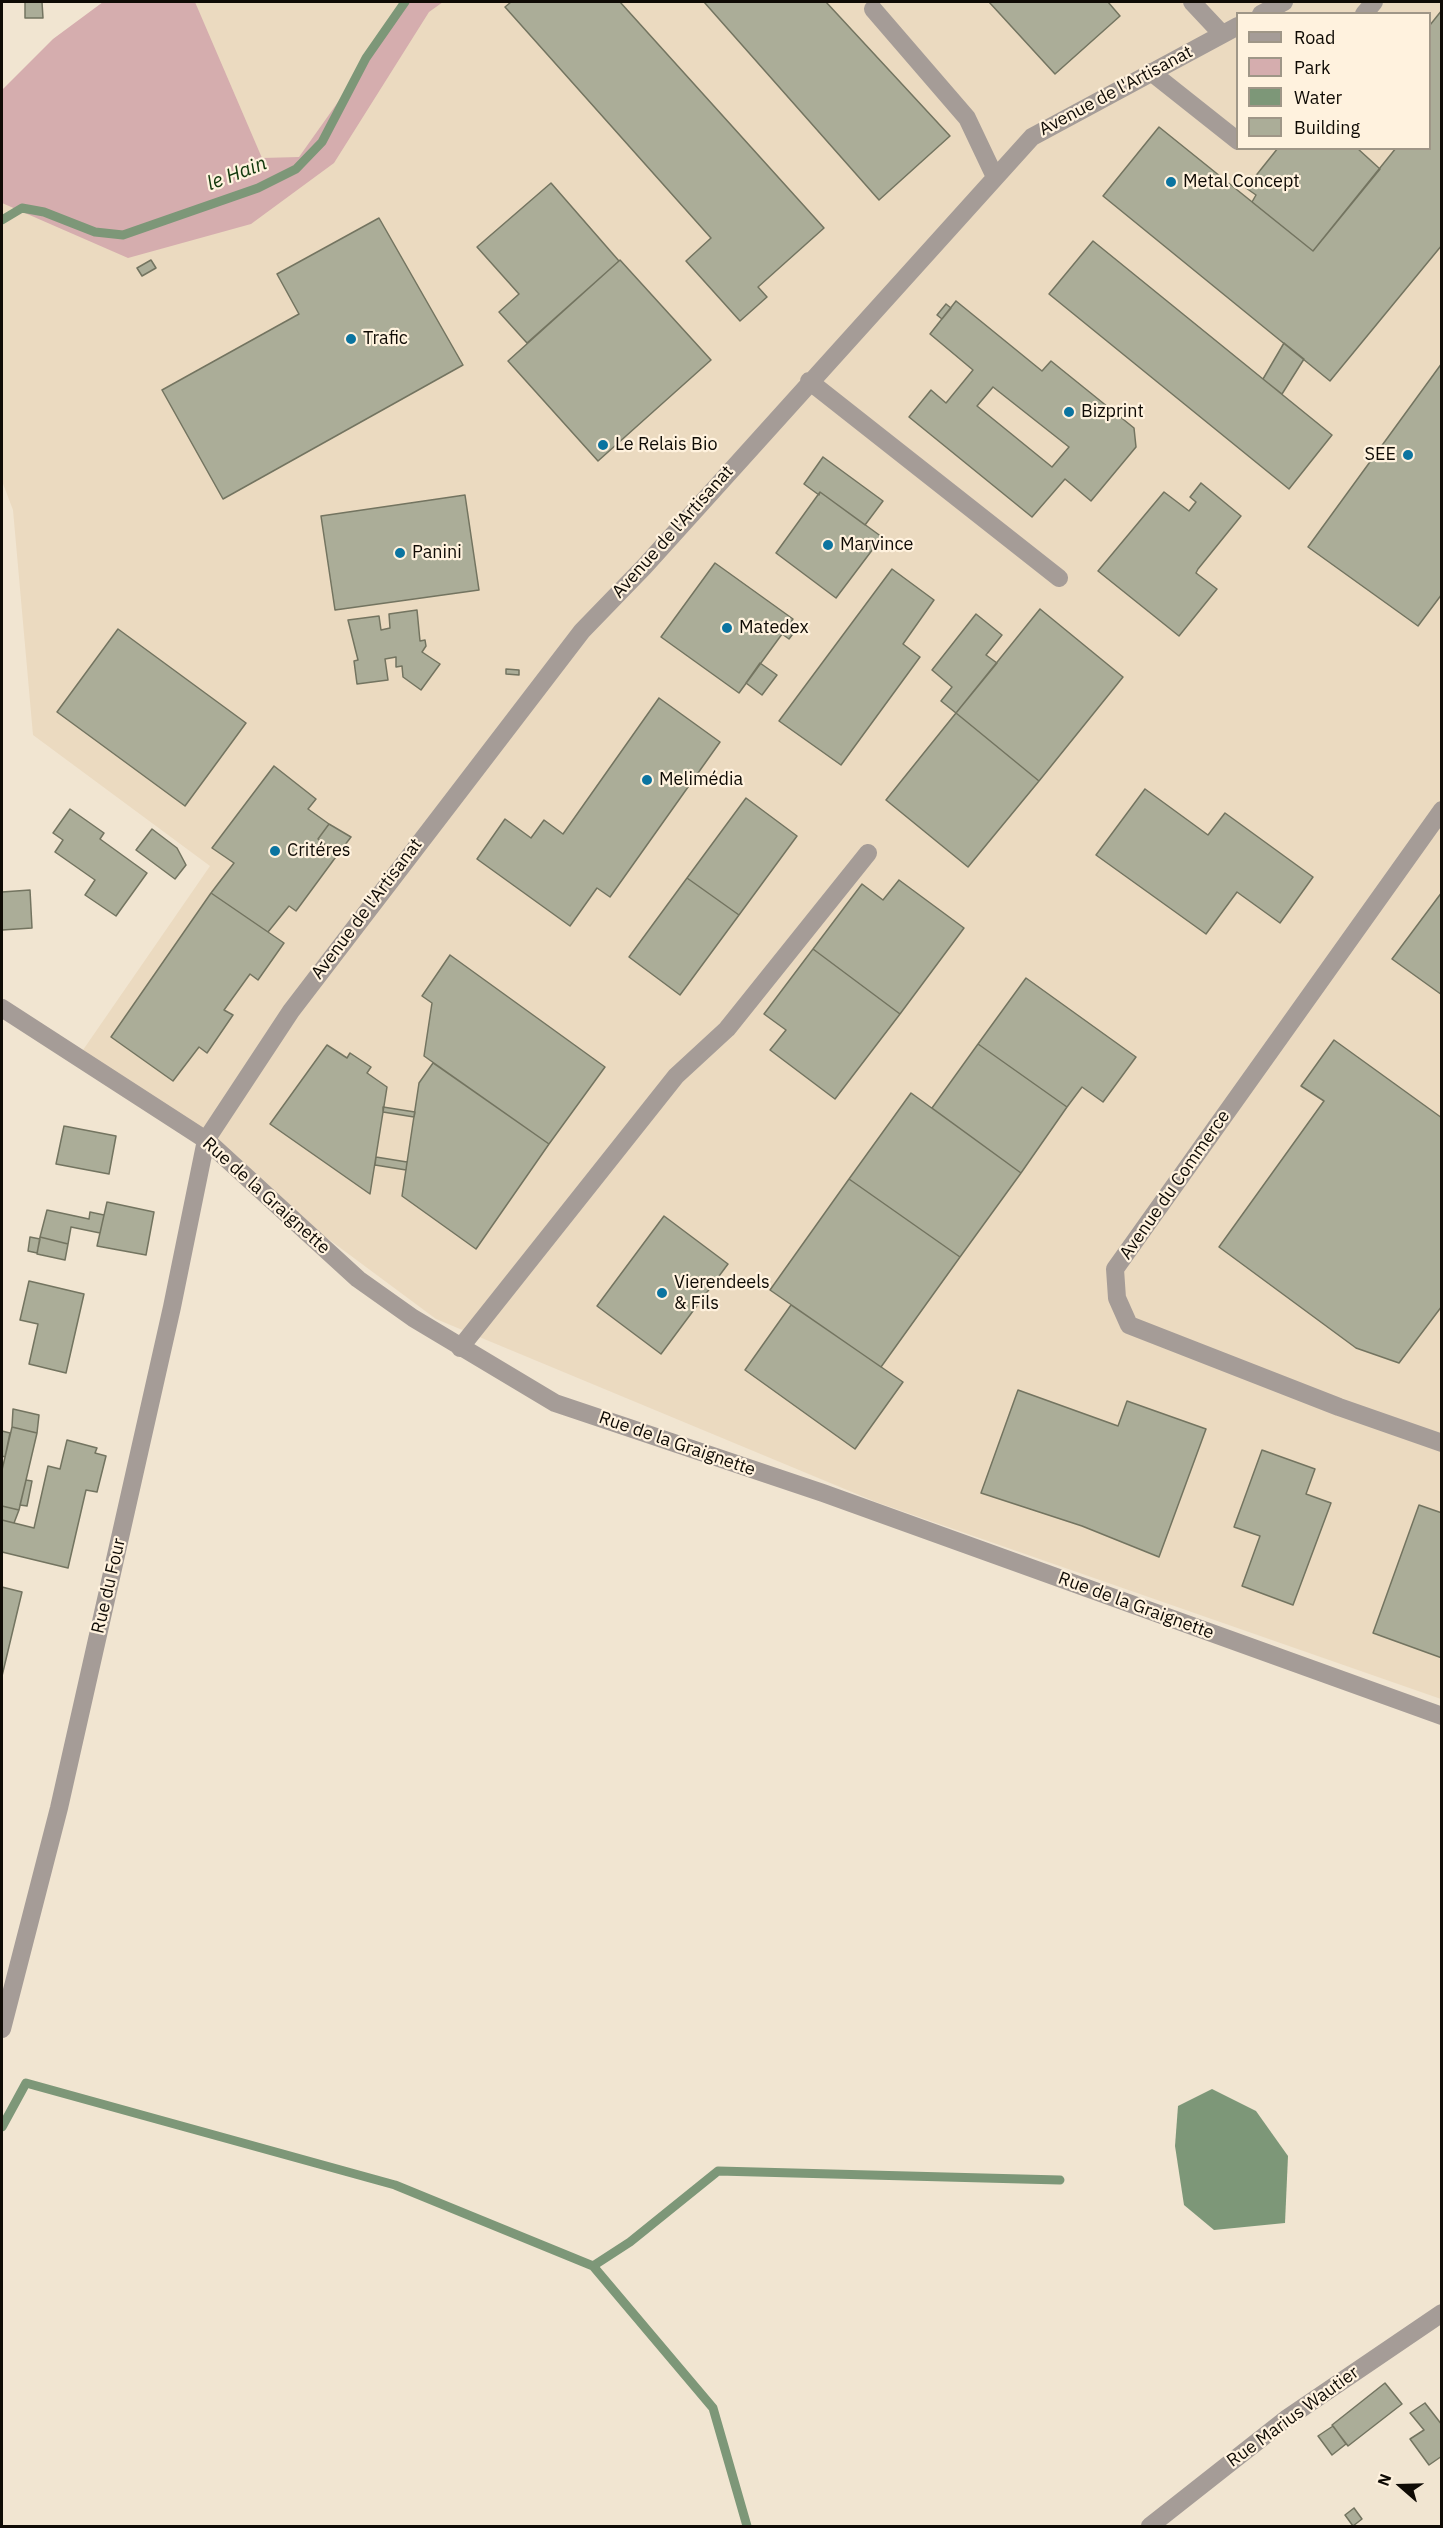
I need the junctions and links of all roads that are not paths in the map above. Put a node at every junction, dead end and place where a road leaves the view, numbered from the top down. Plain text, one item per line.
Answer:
1 (1192, 2) edge
2 (1284, 2) edge
3 (873, 9) dead end
4 (1265, 12) edge
5 (1230, 30) edge
6 (1151, 72) junction
7 (1236, 139) edge
8 (995, 177) junction
9 (809, 381) junction
10 (1059, 578) dead end
11 (1442, 810) edge
12 (868, 853) dead end
13 (2, 1008) edge
14 (206, 1140) junction
15 (460, 1348) junction
16 (1442, 1443) edge
17 (1442, 1716) edge
18 (2, 2029) edge
19 (1442, 2313) edge
20 (1150, 2526) edge

1 - 5 street
2 - 4 street
3 - 8 street
5 - 6 street, Avenue de l'Artisanat
6 - 7 street
6 - 8 street, Avenue de l'Artisanat
8 - 9 street, Avenue de l'Artisanat
9 - 10 street
9 - 14 street, Avenue de l'Artisanat
11 - 16 street, Avenue du Commerce
12 - 15 street
13 - 14 street, Rue de la Graignette
14 - 15 street, Rue de la Graignette
14 - 18 street, Rue du Four
15 - 17 street, Rue de la Graignette
19 - 20 street, Rue Marius Wautier

